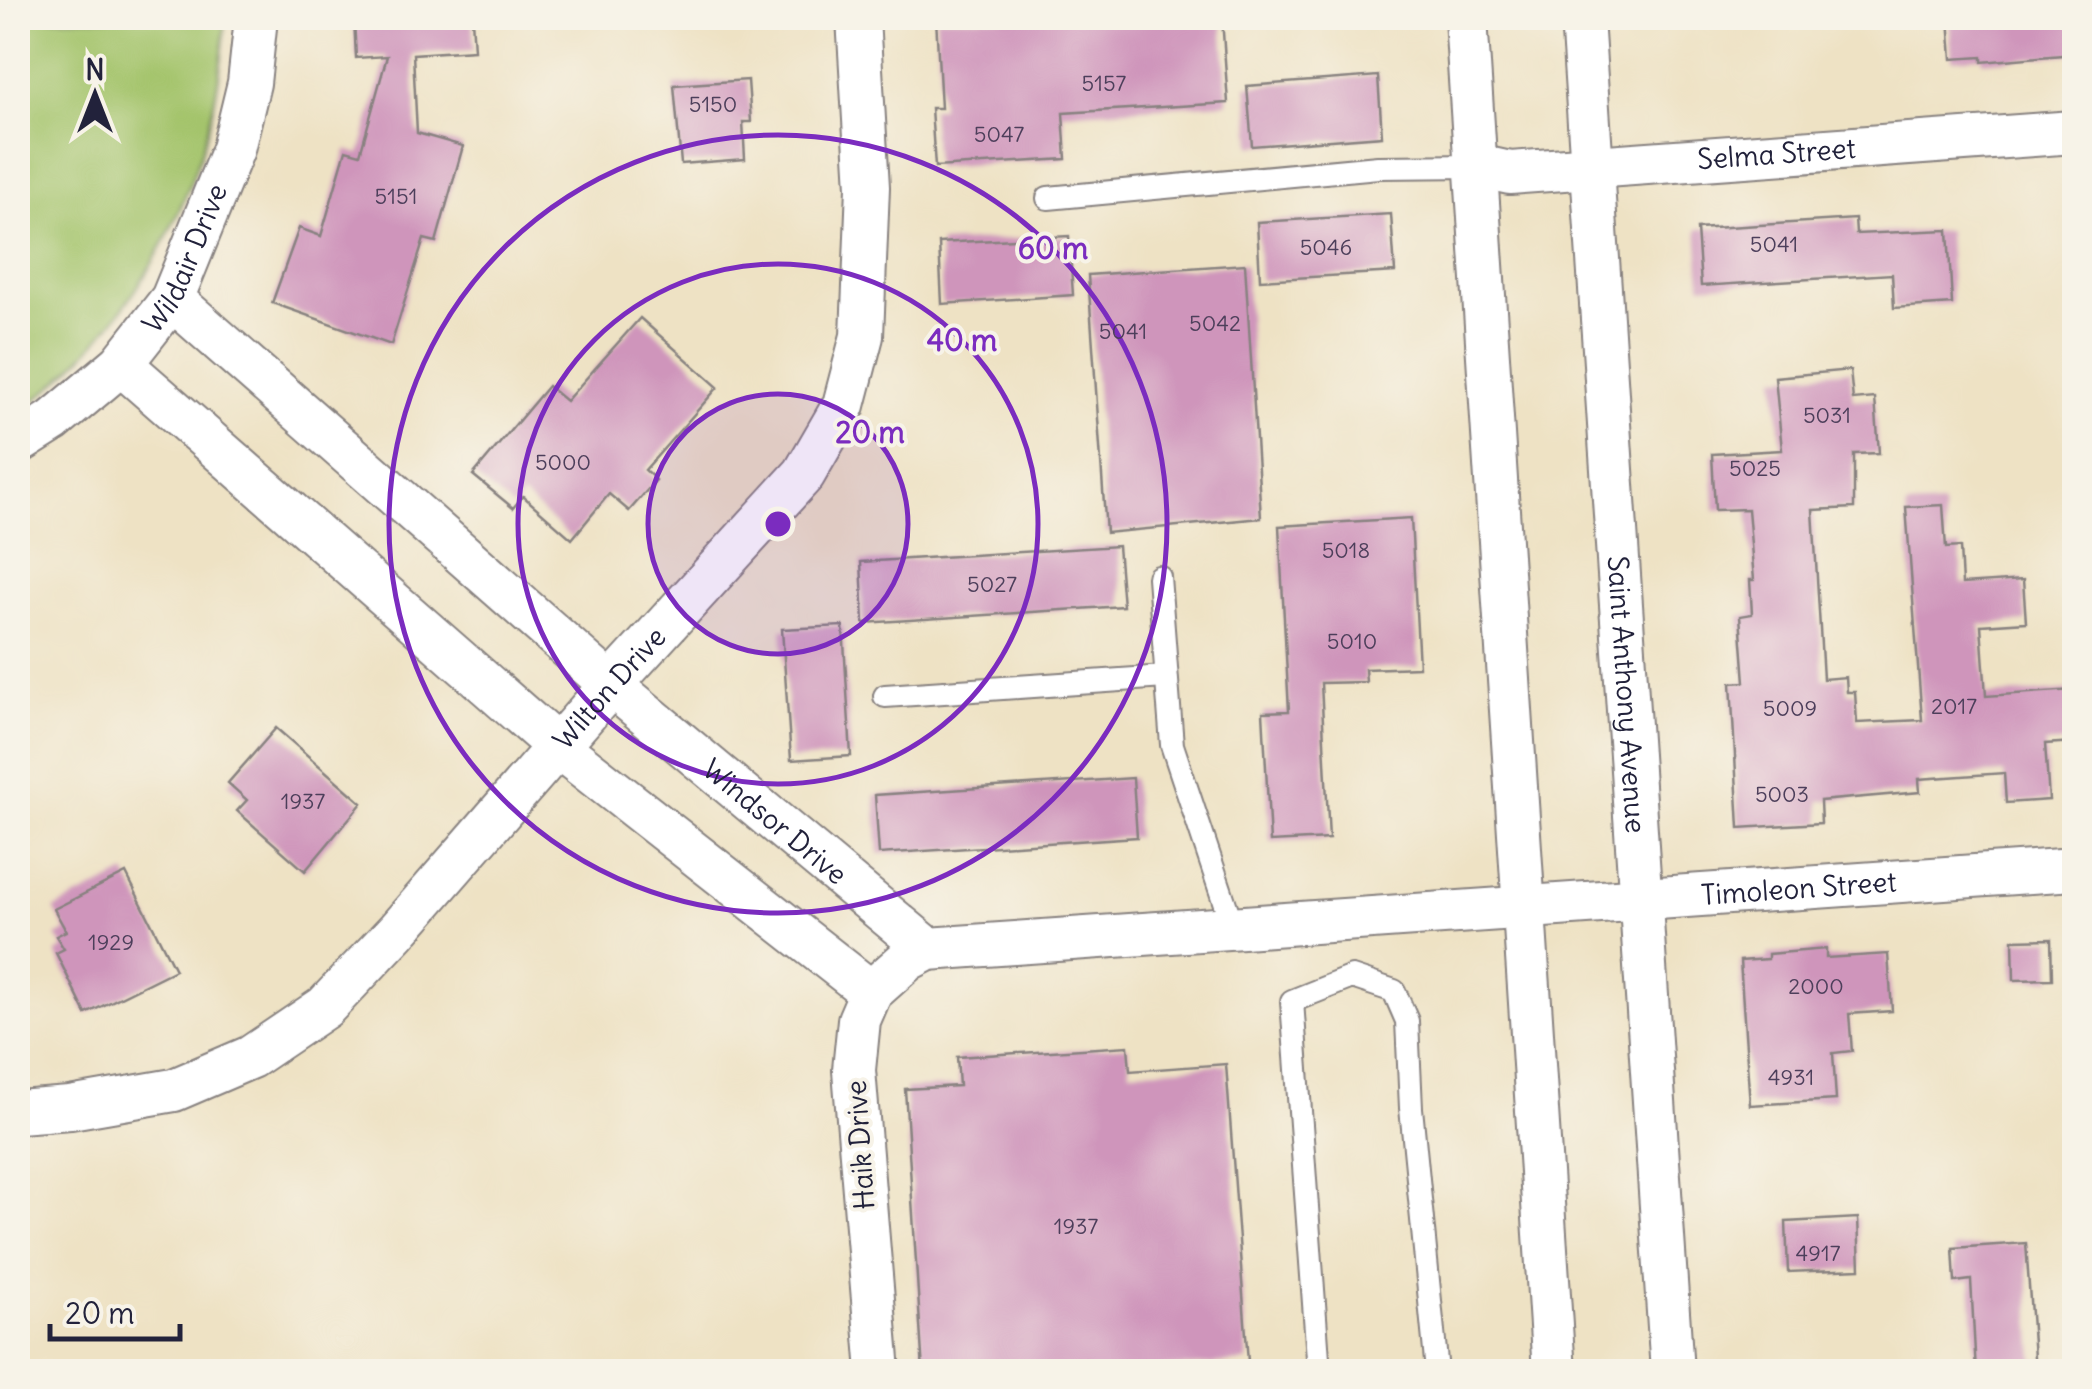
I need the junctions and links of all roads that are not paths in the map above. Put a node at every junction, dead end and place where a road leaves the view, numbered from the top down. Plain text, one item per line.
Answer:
1 (256, 18) edge
2 (858, 18) edge
3 (1466, 18) edge
4 (1582, 18) edge
5 (2074, 132) edge
6 (1478, 166) junction
7 (1593, 166) junction
8 (1048, 198) dead end
9 (172, 299) junction
10 (121, 364) junction
11 (18, 443) edge
12 (1159, 577) dead end
13 (1164, 677) junction
14 (611, 684) junction
15 (885, 696) dead end
16 (557, 746) junction
17 (2074, 869) edge
18 (1641, 901) junction
19 (1525, 909) junction
20 (1234, 928) junction
21 (928, 948) junction
22 (871, 992) junction
23 (18, 1112) edge
24 (878, 1372) edge
25 (1319, 1372) edge
26 (1437, 1372) edge
27 (1554, 1372) edge
28 (1672, 1372) edge

1 - 9 street, Wildair Drive
2 - 14 street, Wilton Drive
3 - 6 street
4 - 7 street, Saint Anthony Avenue
5 - 7 street, Selma Street
6 - 7 street, Selma Street
6 - 8 lane
6 - 19 street
7 - 18 street, Saint Anthony Avenue
9 - 10 street, Wildair Drive
9 - 14 street, Windsor Drive
10 - 11 street, Wildair Drive
10 - 16 street
12 - 13 lane
13 - 15 lane
13 - 20 lane
14 - 16 street, Wilton Drive
14 - 21 street, Windsor Drive
16 - 22 street
16 - 23 street, Wilton Drive
17 - 18 street, Timoleon Street
18 - 19 street, Timoleon Street
18 - 28 street, Saint Anthony Avenue
19 - 20 street
19 - 27 street
20 - 21 street
21 - 22 street
22 - 24 street, Haik Drive
25 - 26 lane

